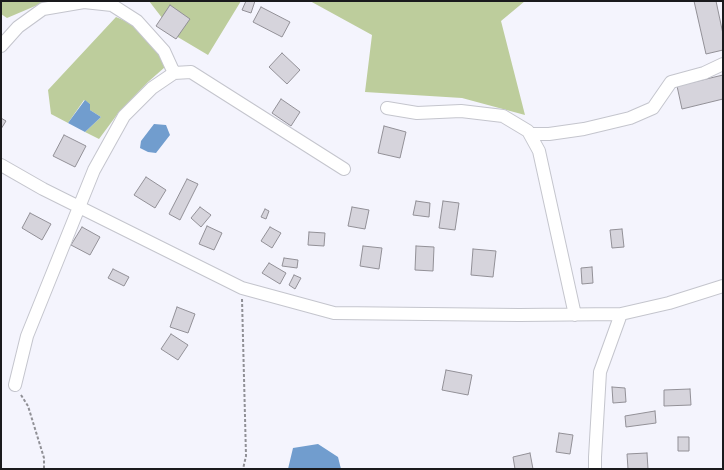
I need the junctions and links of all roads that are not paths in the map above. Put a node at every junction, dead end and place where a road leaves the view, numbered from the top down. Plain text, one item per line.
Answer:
1 (1, 46) edge
2 (723, 64) edge
3 (174, 73) junction
4 (387, 108) dead end
5 (530, 134) junction
6 (1, 164) edge
7 (344, 169) dead end
8 (80, 208) junction
9 (723, 286) edge
10 (575, 314) junction
11 (621, 314) junction
12 (15, 385) road end
13 (596, 469) edge

1 - 3 street
2 - 5 street
3 - 7 street
3 - 8 street
4 - 5 street
5 - 10 street
6 - 8 street
8 - 10 street
8 - 12 street
9 - 11 street
10 - 11 street
11 - 13 street

